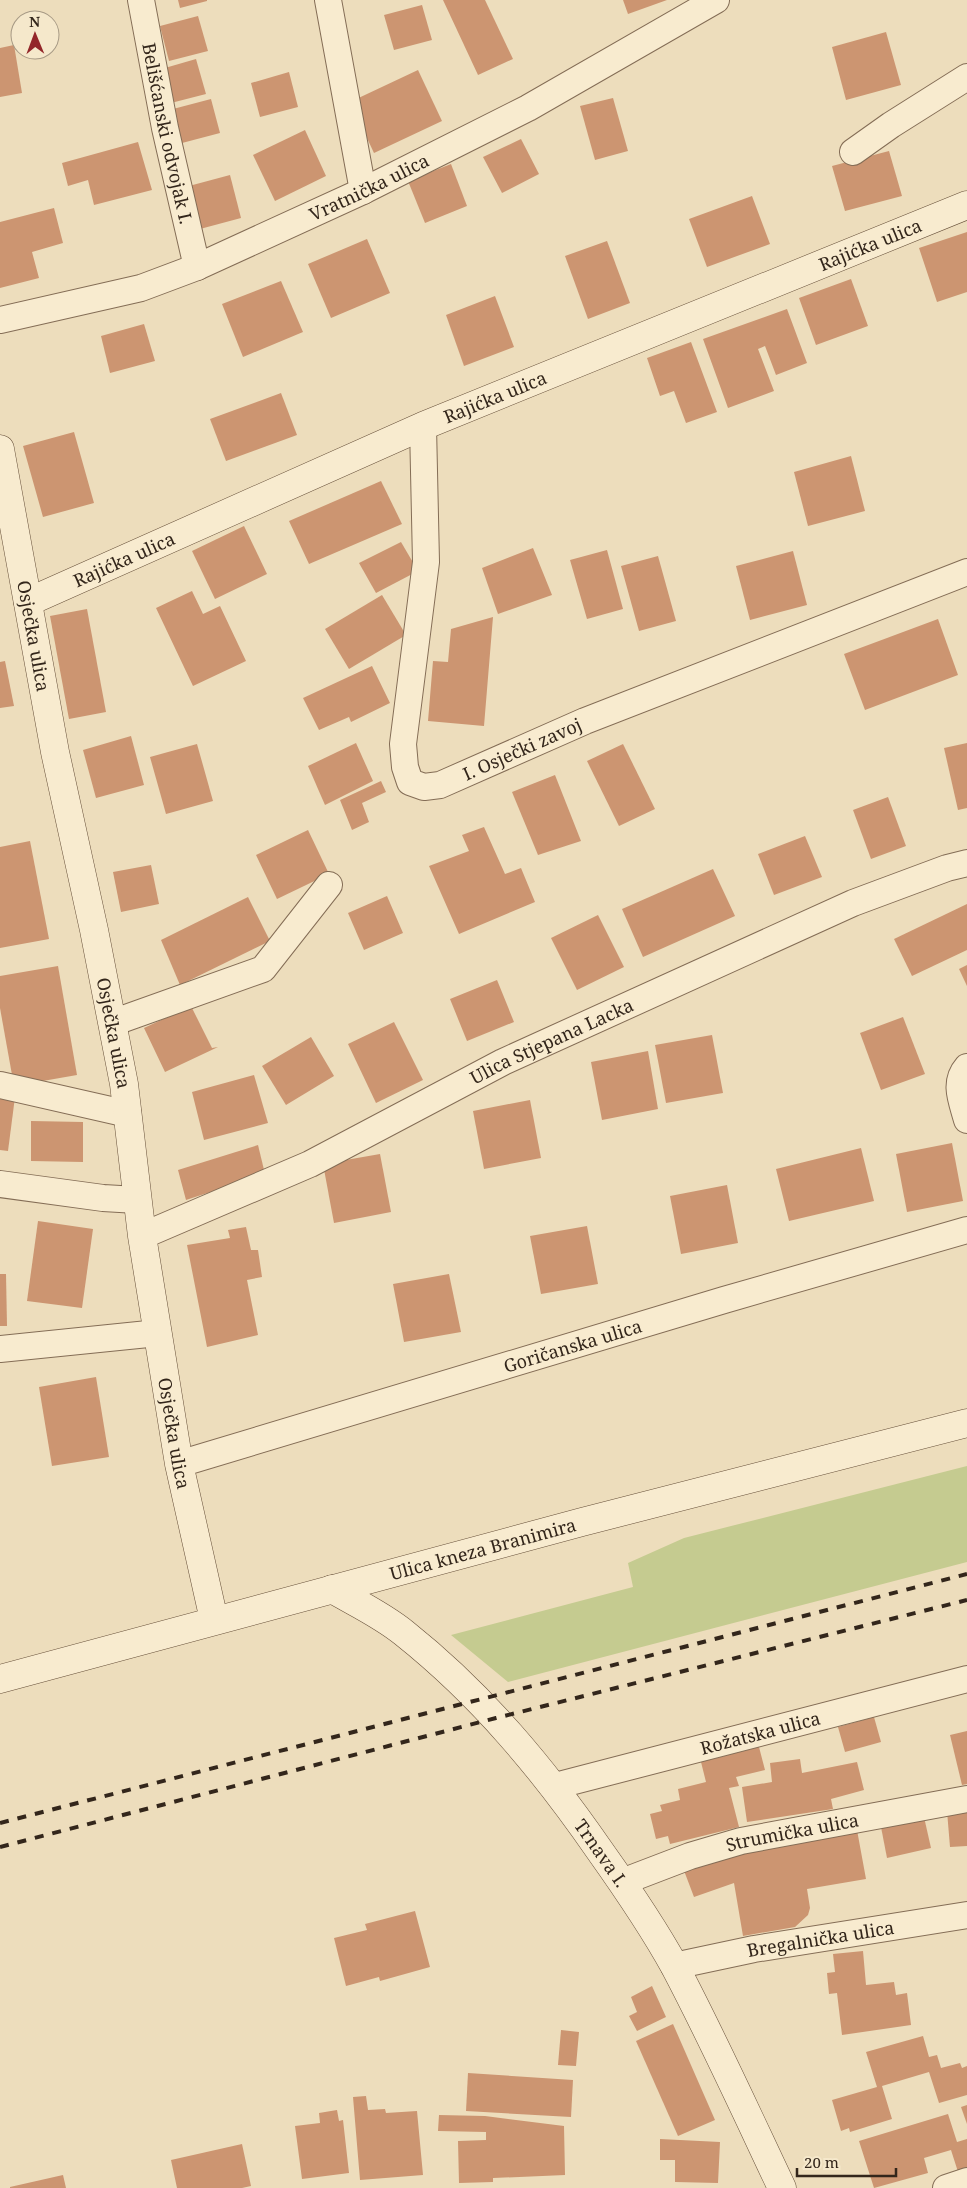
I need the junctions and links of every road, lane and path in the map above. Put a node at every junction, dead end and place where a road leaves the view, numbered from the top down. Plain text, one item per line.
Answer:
1 (141, 0) edge
2 (328, 0) edge
3 (716, 0) edge
4 (967, 77) edge
5 (853, 152) dead end
6 (363, 191) junction
7 (967, 205) edge
8 (197, 267) junction
9 (0, 320) edge
10 (424, 426) junction
11 (0, 449) edge
12 (967, 572) edge
13 (28, 602) junction
14 (967, 863) edge
15 (329, 884) dead end
16 (112, 1023) junction
17 (967, 1067) edge
18 (0, 1084) edge
19 (128, 1114) junction
20 (967, 1120) edge
21 (0, 1184) edge
22 (138, 1200) junction
23 (967, 1230) edge
24 (142, 1236) junction
25 (158, 1333) junction
26 (0, 1349) edge
27 (967, 1423) edge
28 (179, 1464) junction
29 (332, 1589) junction
30 (214, 1620) junction
31 (0, 1679) edge
32 (967, 1679) edge
33 (555, 1786) junction
34 (967, 1799) edge
35 (622, 1882) junction
36 (967, 1915) edge
37 (674, 1966) junction
38 (967, 2181) edge
39 (782, 2188) edge
40 (946, 2188) edge

1 - 8 street, Belišćanski odvojak I.
2 - 6 street
3 - 6 street, Vratnička ulica
4 - 5 street
6 - 8 street, Vratnička ulica
7 - 10 street, Rajićka ulica
8 - 9 street, Vratnička ulica
10 - 12 street, I. Osječki zavoj
10 - 13 street, Rajićka ulica
11 - 13 street, Osječka ulica
13 - 16 street, Osječka ulica
14 - 24 street, Ulica Stjepana Lacka
15 - 16 street
16 - 19 street, Osječka ulica
17 - 20 street
18 - 19 street
19 - 22 street, Osječka ulica
21 - 22 street
22 - 24 street, Osječka ulica
23 - 28 street, Goričanska ulica
24 - 25 street, Osječka ulica
25 - 26 street
25 - 28 street, Osječka ulica
27 - 29 street, Ulica kneza Branimira
28 - 30 street, Osječka ulica
29 - 30 street, Ulica kneza Branimira
29 - 33 street, Trnava I.
30 - 31 street, Ulica kneza Branimira
32 - 33 street, Rožatska ulica
33 - 35 street, Trnava I.
34 - 35 street, Strumička ulica
35 - 37 street, Trnava I.
36 - 37 street, Bregalnička ulica
37 - 39 street, Trnava I.
38 - 40 street

